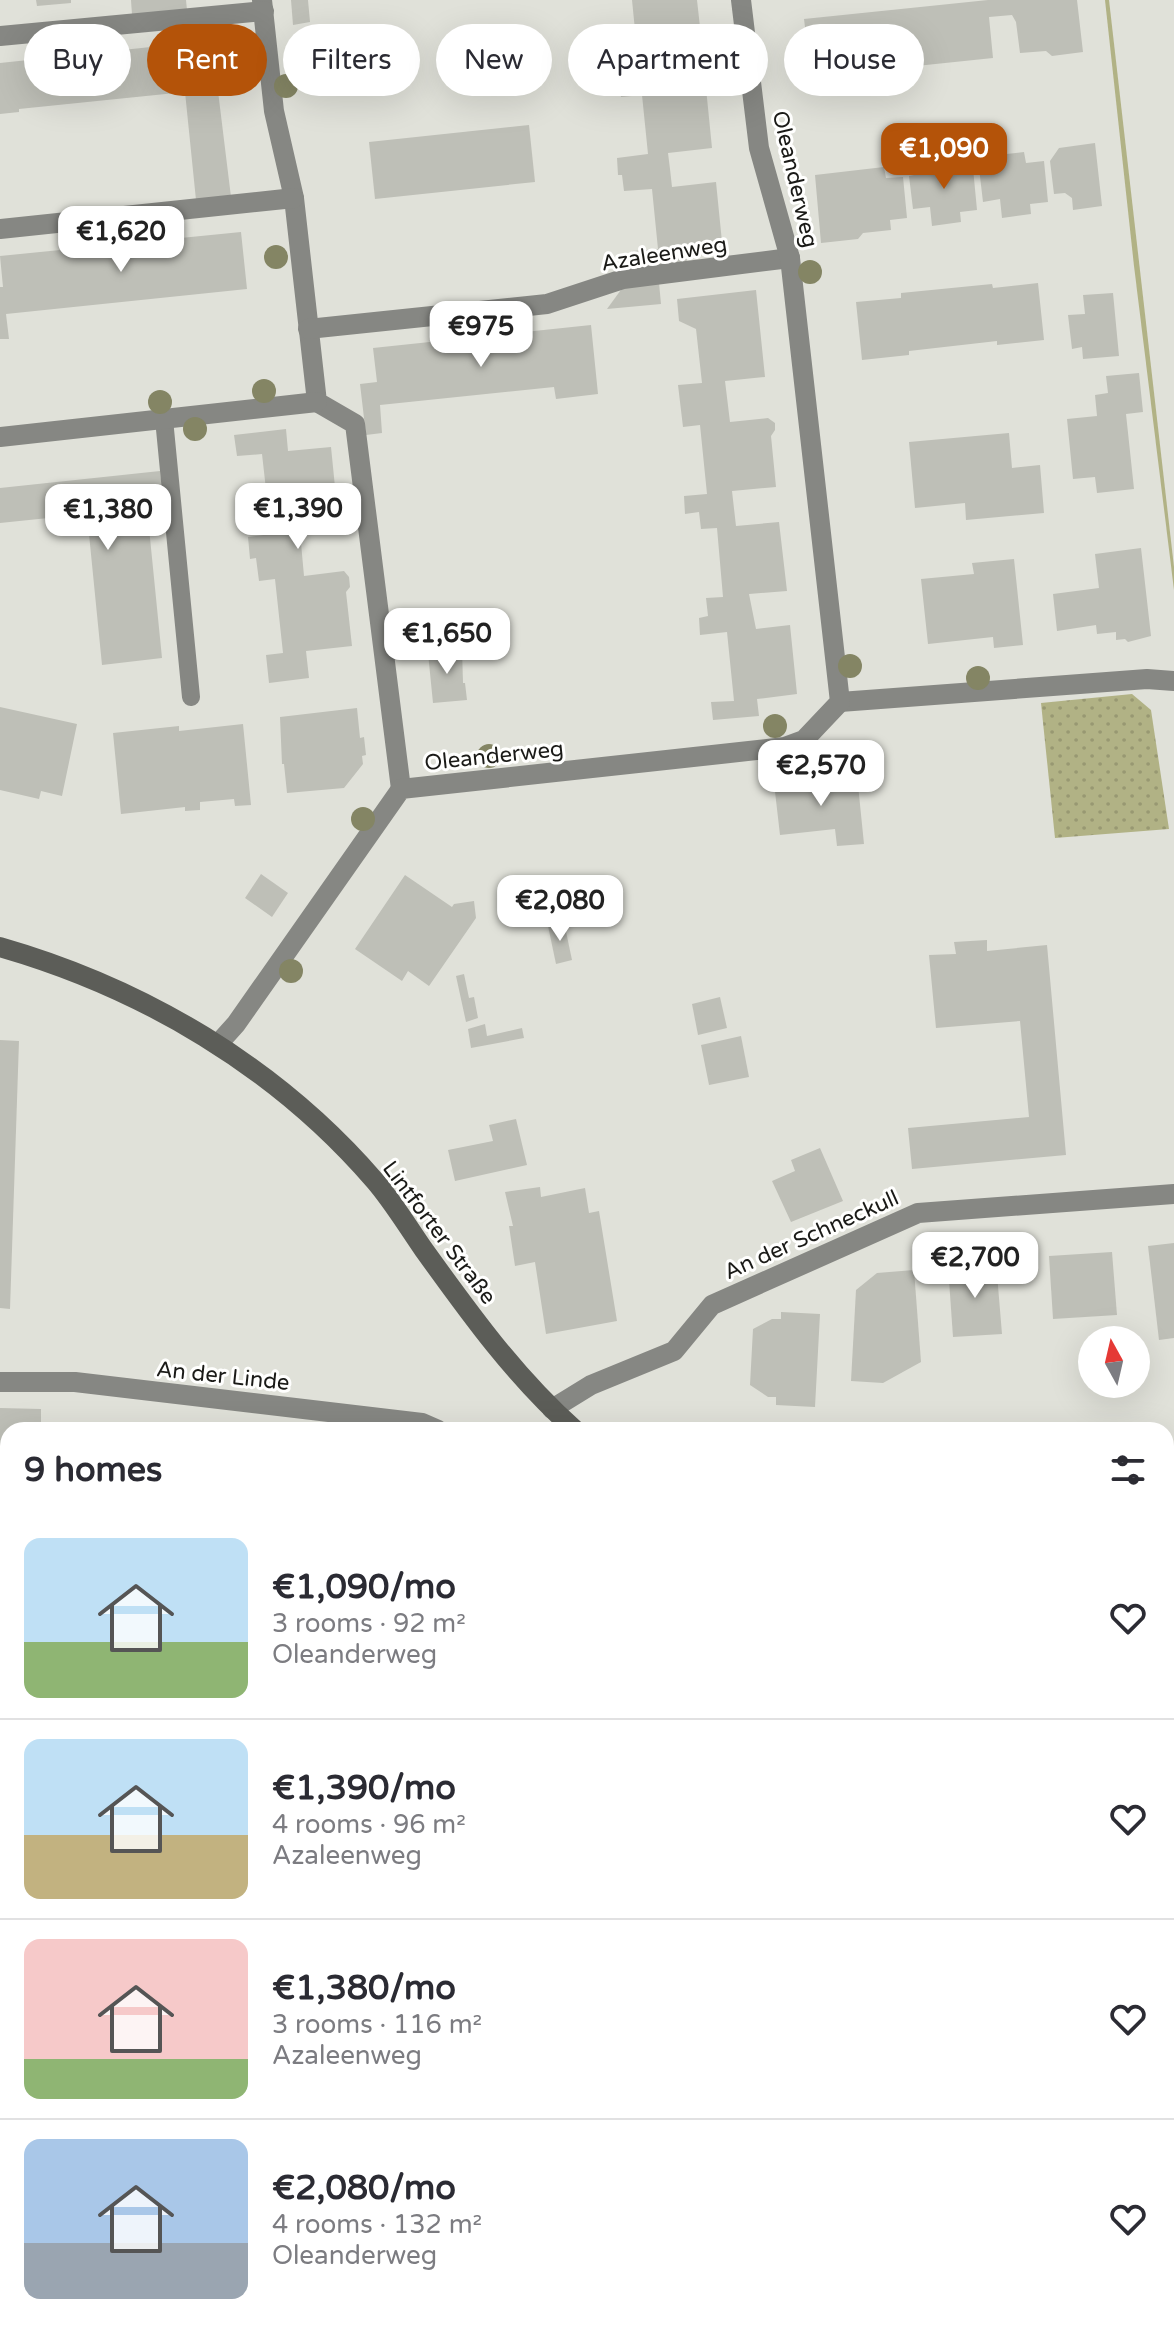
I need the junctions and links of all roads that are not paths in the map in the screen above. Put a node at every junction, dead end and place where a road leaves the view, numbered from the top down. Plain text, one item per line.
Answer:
1 (741, 0) edge
2 (263, 5) edge
3 (0, 36) edge
4 (294, 198) junction
5 (0, 229) edge
6 (790, 258) junction
7 (308, 329) junction
8 (317, 402) junction
9 (164, 419) junction
10 (0, 437) edge
11 (1174, 681) edge
12 (191, 697) dead end
13 (840, 702) junction
14 (401, 789) junction
15 (0, 947) edge
16 (218, 1044) junction
17 (1174, 1194) edge
18 (0, 1382) edge
19 (552, 1409) junction
20 (414, 1422) edge
21 (566, 1422) edge

1 - 6 street, Oleanderweg
2 - 3 street
2 - 4 street
4 - 5 street
4 - 7 street
6 - 7 street, Azaleenweg
6 - 13 street, Oleanderweg
7 - 8 street
8 - 9 street
8 - 14 street
9 - 10 street
9 - 12 lane
11 - 13 street
13 - 14 street, Oleanderweg
14 - 16 street, Oleanderweg
15 - 16 street, Lintforter Straße
16 - 19 street, Lintforter Straße
17 - 19 street, An der Schneckull
18 - 20 street, An der Linde
19 - 21 street, Lintforter Straße

